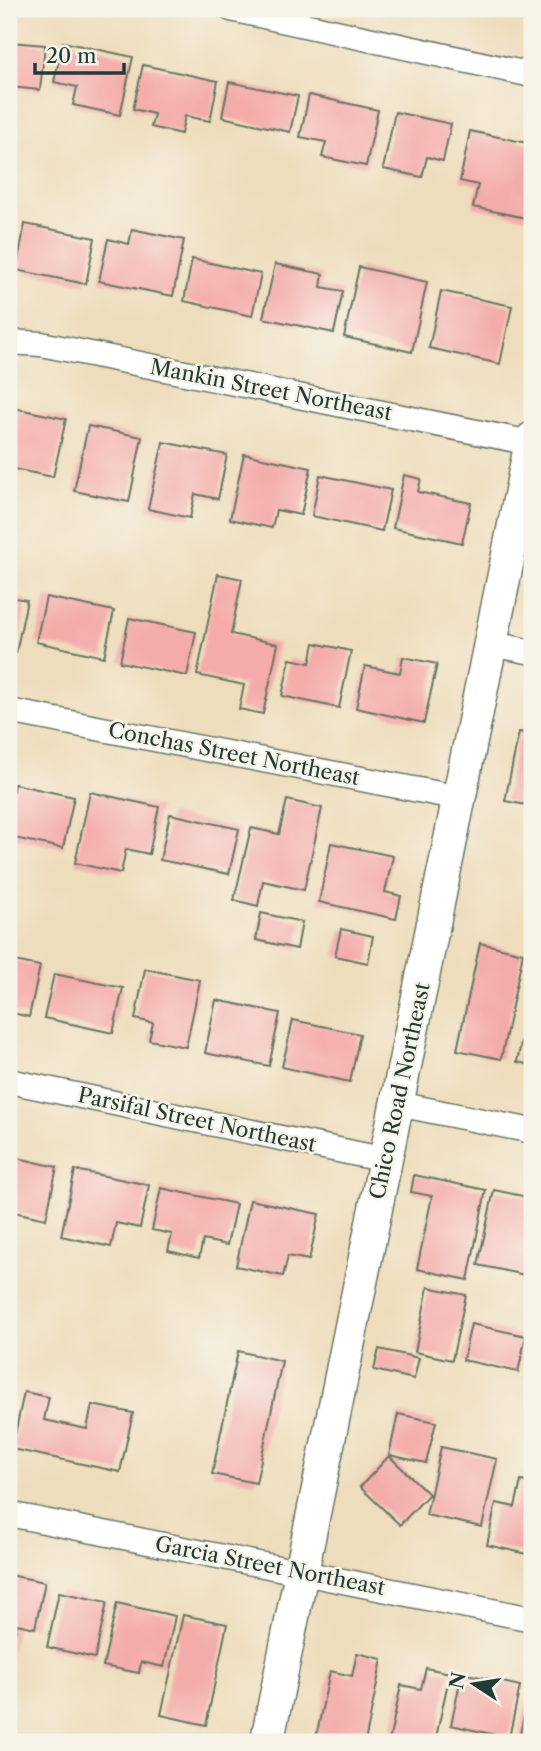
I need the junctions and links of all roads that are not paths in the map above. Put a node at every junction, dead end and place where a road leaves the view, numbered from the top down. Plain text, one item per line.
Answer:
1 (231, 9) edge
2 (532, 75) edge
3 (9, 342) edge
4 (532, 441) edge
5 (492, 644) junction
6 (532, 652) edge
7 (9, 711) edge
8 (460, 798) junction
9 (9, 1081) edge
10 (398, 1104) junction
11 (532, 1131) edge
12 (386, 1160) junction
13 (9, 1514) edge
14 (302, 1573) junction
15 (532, 1619) edge
16 (267, 1742) edge

1 - 2 street
3 - 4 street, Mankin Street Northeast
4 - 5 street, Chico Road Northeast
5 - 6 street
5 - 8 street, Chico Road Northeast
7 - 8 street, Conchas Street Northeast
8 - 10 street, Chico Road Northeast
9 - 12 street, Parsifal Street Northeast
10 - 11 street
10 - 12 street, Chico Road Northeast
12 - 14 street, Chico Road Northeast
13 - 14 street, Garcia Street Northeast
14 - 15 street, Garcia Street Northeast
14 - 16 street, Chico Road Northeast

